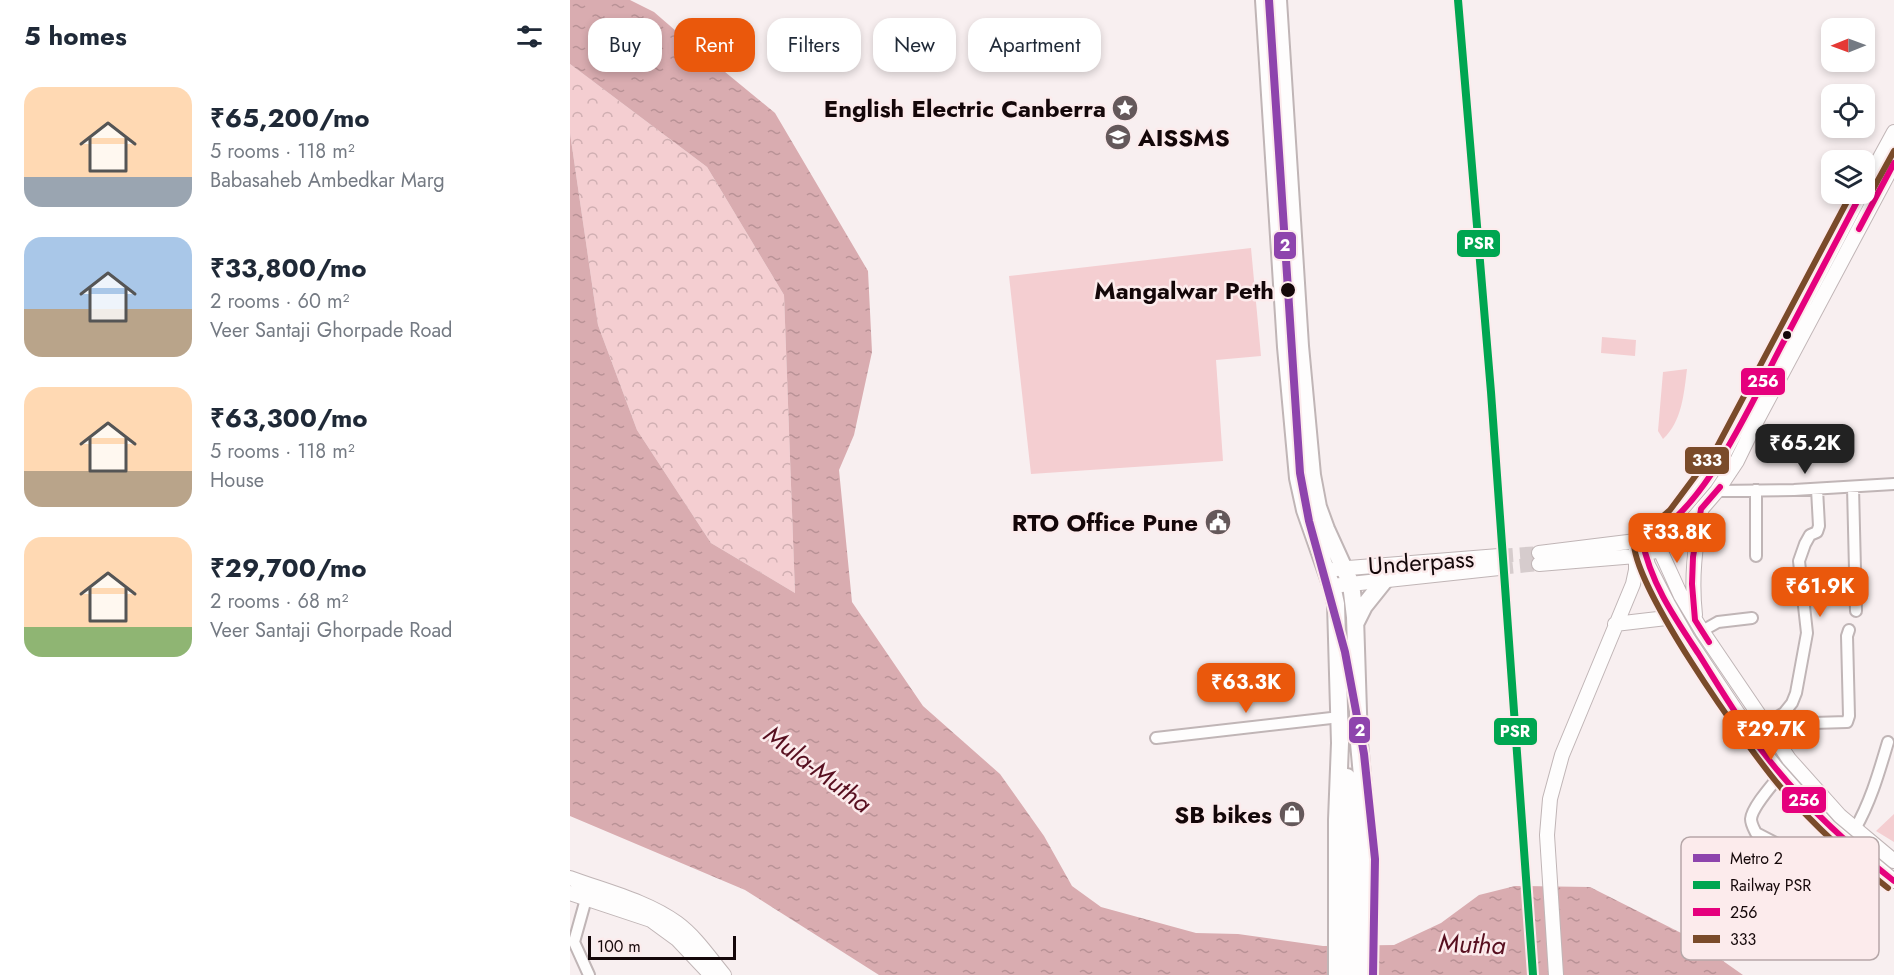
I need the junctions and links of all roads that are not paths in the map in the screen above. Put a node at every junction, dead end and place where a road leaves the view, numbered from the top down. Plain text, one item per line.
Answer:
1 (1264, 0) edge
2 (1278, 0) edge
3 (1894, 132) edge
4 (1281, 161) junction
5 (1894, 163) edge
6 (1875, 167) edge
7 (1856, 204) edge
8 (1894, 484) edge
9 (1853, 487) junction
10 (1817, 489) junction
11 (1756, 490) junction
12 (1717, 491) junction
13 (1701, 509) junction
14 (1659, 532) junction
15 (1634, 541) junction
16 (1660, 550) junction
17 (1619, 556) junction
18 (1756, 556) dead end
19 (1643, 558) junction
20 (1344, 568) junction
21 (1326, 570) junction
22 (1384, 581) junction
23 (1351, 585) junction
24 (1332, 586) junction
25 (1626, 598) junction
26 (1856, 611) dead end
27 (1675, 617) junction
28 (1752, 618) dead end
29 (1355, 624) junction
30 (1615, 624) junction
31 (1698, 625) junction
32 (1849, 630) dead end
33 (1340, 717) junction
34 (1764, 725) junction
35 (1156, 738) dead end
36 (1775, 740) junction
37 (1888, 742) dead end
38 (1782, 774) junction
39 (1355, 788) junction
40 (1351, 820) junction
41 (1855, 829) junction
42 (1764, 837) edge
43 (1841, 837) edge
44 (1865, 837) edge
45 (1879, 849) edge
46 (1894, 861) edge
47 (1879, 869) edge
48 (570, 878) edge
49 (1894, 881) edge
50 (570, 893) edge
51 (586, 899) junction
52 (589, 975) edge
53 (711, 975) edge
54 (724, 975) edge
55 (1337, 975) edge
56 (1351, 975) edge
57 (1365, 975) edge
58 (1556, 975) edge

1 - 4 highway
2 - 4 highway
3 - 6 main road
4 - 20 highway
4 - 21 highway
5 - 12 main road
7 - 14 main road
8 - 9 street
9 - 10 street
9 - 26 street
10 - 11 street
10 - 34 street
11 - 12 street
11 - 18 street
12 - 13 main road
13 - 16 main road
13 - 31 main road
14 - 15 main road
14 - 16 main road
15 - 17 main road
15 - 19 main road
16 - 19 main road
16 - 31 main road
17 - 19 main road
17 - 25 main road
19 - 25 main road
19 - 27 main road
20 - 21 main road, Underpass
20 - 22 main road, Underpass
20 - 23 highway
21 - 24 highway
22 - 23 main road, Underpass
22 - 29 highway
23 - 24 main road, Underpass
23 - 29 highway
24 - 33 highway
25 - 30 main road
27 - 30 main road
27 - 38 main road
28 - 31 street
29 - 39 highway
30 - 58 main road
31 - 34 main road
32 - 36 street
33 - 35 street
33 - 39 highway
33 - 40 highway
34 - 36 main road
36 - 41 main road
37 - 41 street
38 - 42 street
38 - 43 main road
39 - 40 highway
40 - 55 highway
40 - 56 highway
40 - 57 highway
41 - 44 main road
45 - 46 main road
47 - 49 main road
48 - 54 main road
50 - 51 main road
51 - 52 street
51 - 53 main road

